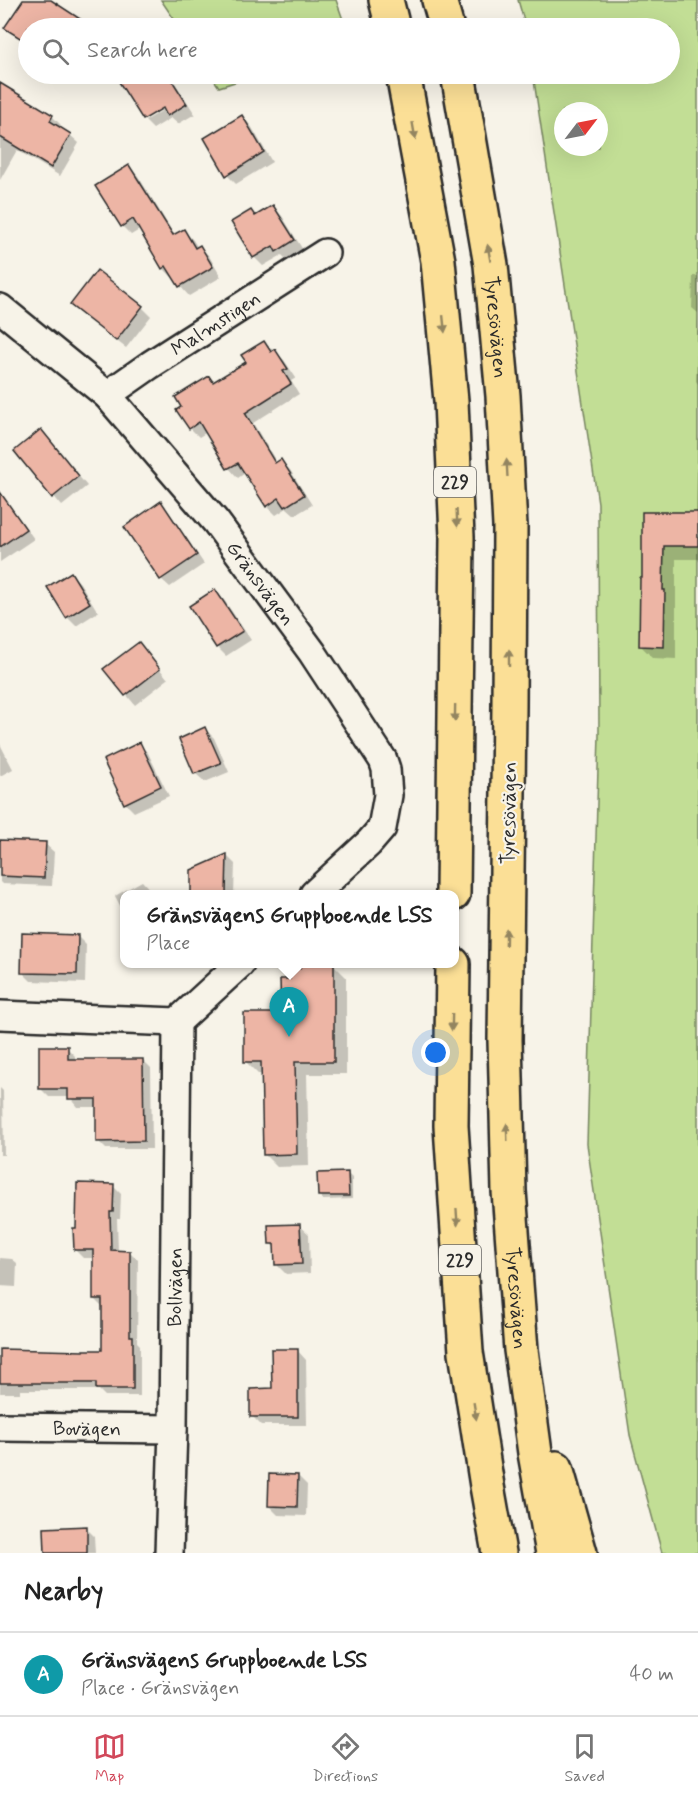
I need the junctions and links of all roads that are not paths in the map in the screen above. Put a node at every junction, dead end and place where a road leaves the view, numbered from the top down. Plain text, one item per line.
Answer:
1 (386, 0) edge
2 (440, 0) edge
3 (390, 18) edge
4 (444, 18) edge
5 (406, 84) edge
6 (460, 84) edge
7 (325, 254) dead end
8 (0, 308) edge
9 (107, 395) junction
10 (318, 890) edge
11 (453, 890) edge
12 (235, 968) edge
13 (453, 968) edge
14 (0, 1015) edge
15 (177, 1022) junction
16 (521, 1350) junction
17 (0, 1427) edge
18 (173, 1429) junction
19 (170, 1553) edge
20 (499, 1553) edge
21 (554, 1553) edge
22 (580, 1553) edge

1 - 3 highway
2 - 4 highway
5 -> 11 highway, 229
16 -> 6 highway, Tyresövägen
7 - 9 street, Malmstigen
8 - 9 street, Gränsvägen
9 - 10 street, Gränsvägen
12 - 15 street
13 -> 20 highway, 229
14 - 15 street
15 - 18 street, Bollvägen
16 - 21 highway, Tyresövägen
16 - 22 highway
17 - 18 street, Bovägen
18 - 19 street, Bollvägen

